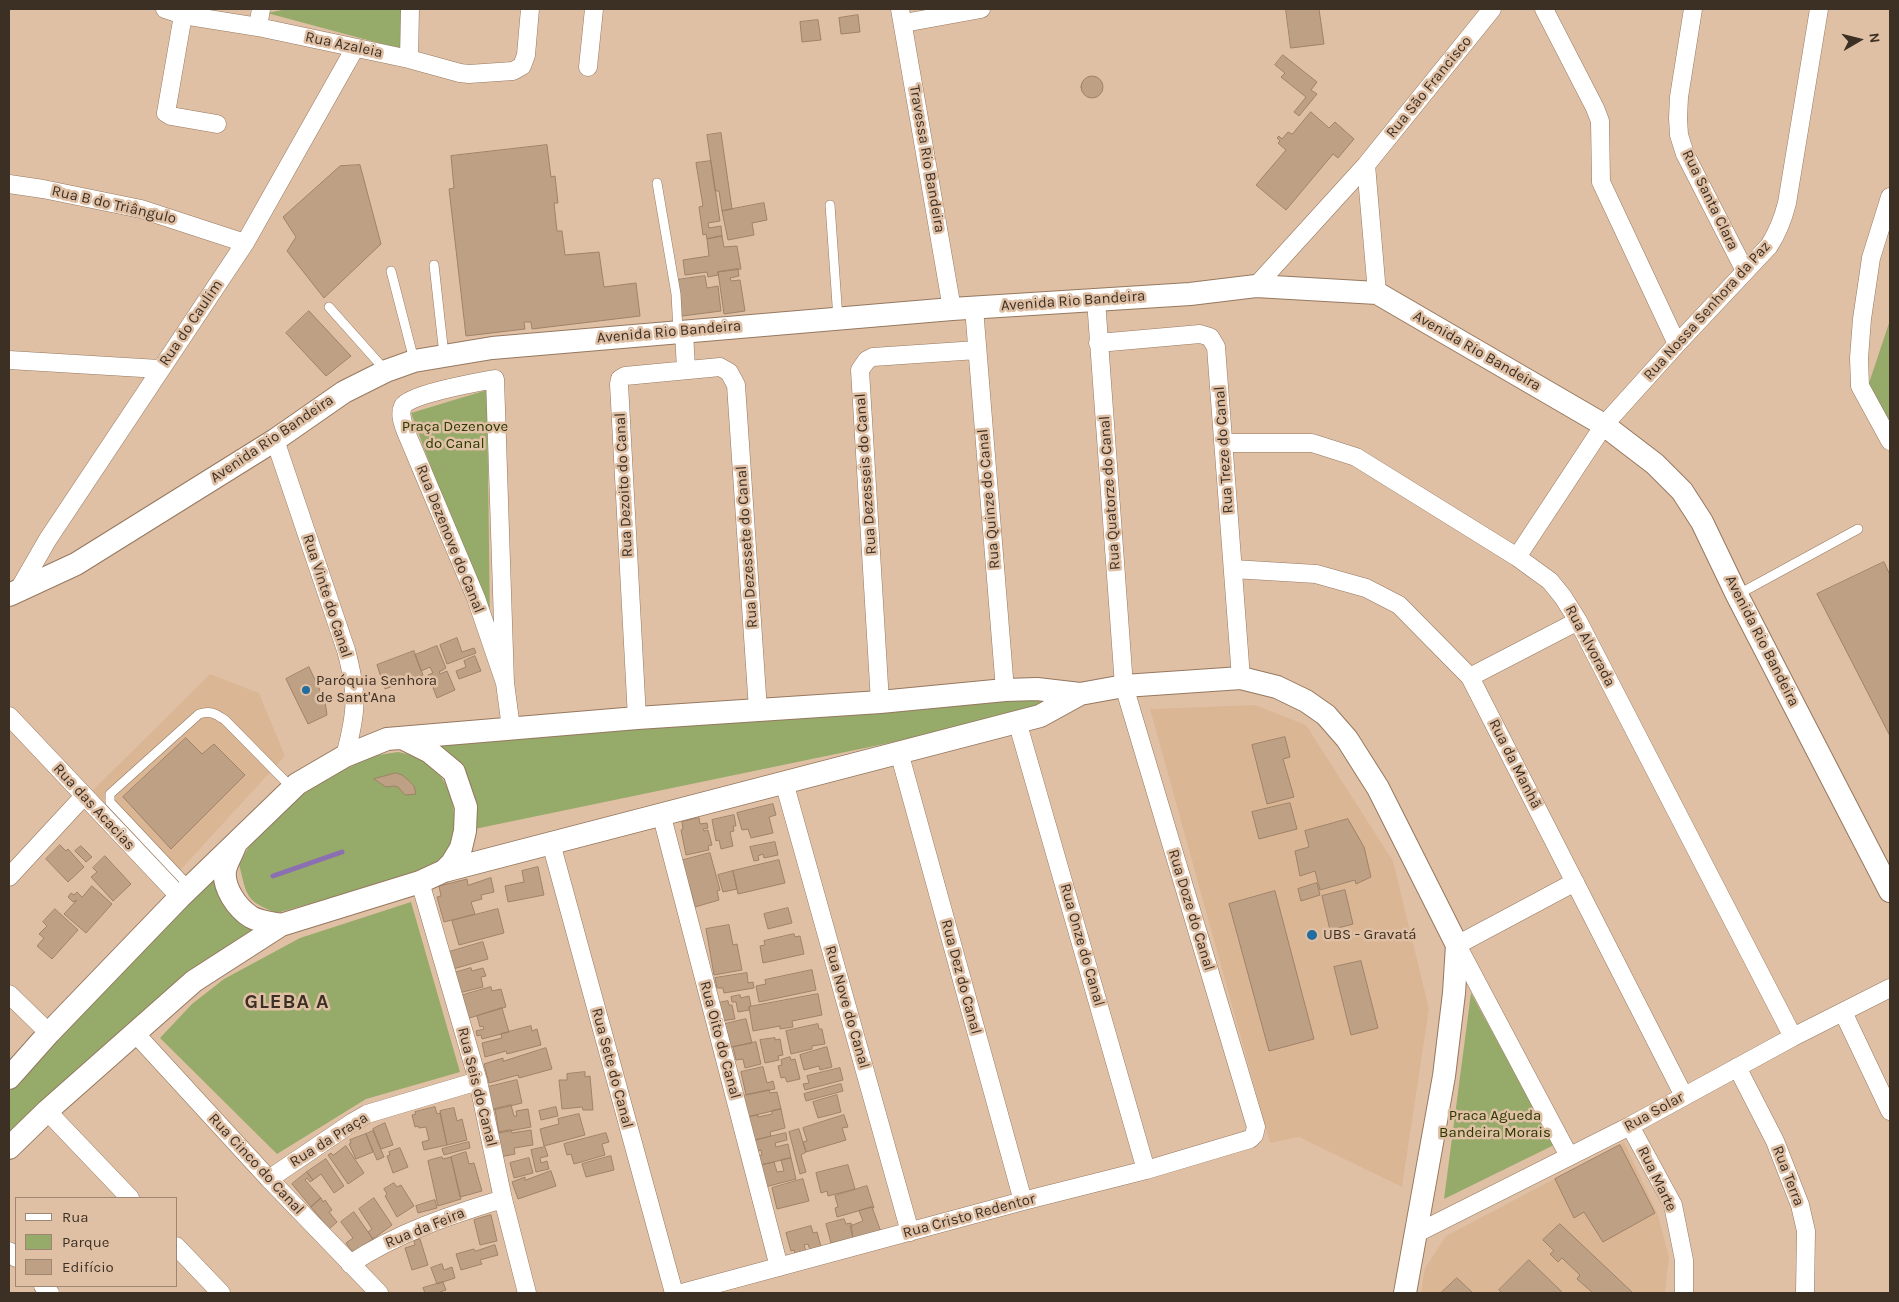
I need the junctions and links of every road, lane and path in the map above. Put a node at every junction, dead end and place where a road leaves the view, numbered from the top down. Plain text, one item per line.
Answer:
1 (165, 9) edge
2 (261, 9) edge
3 (410, 9) edge
4 (530, 9) edge
5 (594, 9) edge
6 (981, 9) edge
7 (1492, 9) edge
8 (1544, 9) edge
9 (1693, 9) edge
10 (1819, 9) edge
11 (183, 15) junction
12 (902, 16) edge
13 (258, 27) junction
14 (355, 48) junction
15 (408, 59) junction
16 (588, 68) dead end
17 (217, 124) dead end
18 (1366, 165) junction
19 (657, 183) dead end
20 (9, 184) edge
21 (1890, 197) edge
22 (830, 205) dead end
23 (245, 243) junction
24 (434, 266) dead end
25 (391, 271) dead end
26 (1745, 271) junction
27 (1256, 286) junction
28 (1378, 293) junction
29 (1096, 300) junction
30 (329, 307) dead end
31 (974, 308) junction
32 (952, 309) junction
33 (838, 319) junction
34 (681, 331) junction
35 (1098, 343) junction
36 (1676, 344) junction
37 (977, 350) junction
38 (444, 355) junction
39 (9, 360) edge
40 (414, 361) junction
41 (159, 369) junction
42 (686, 370) junction
43 (386, 371) junction
44 (736, 385) joint
45 (1604, 425) junction
46 (275, 440) junction
47 (1890, 441) edge
48 (1223, 443) junction
49 (1858, 529) dead end
50 (1517, 556) junction
51 (1232, 569) junction
52 (14, 593) edge
53 (1737, 595) junction
54 (1578, 621) junction
55 (1470, 676) junction
56 (1240, 678) junction
57 (505, 683) junction
58 (1124, 686) junction
59 (1005, 690) junction
60 (977, 693) junction
61 (1080, 694) junction
62 (880, 702) junction
63 (758, 710) junction
64 (9, 716) edge
65 (637, 718) junction
66 (1017, 722) junction
67 (511, 728) junction
68 (984, 730) junction
69 (402, 738) junction
70 (899, 752) junction
71 (345, 756) junction
72 (784, 782) junction
73 (292, 788) junction
74 (84, 797) junction
75 (661, 814) junction
76 (237, 840) junction
77 (550, 843) junction
78 (444, 871) junction
79 (9, 877) edge
80 (420, 882) junction
81 (1575, 882) junction
82 (1890, 891) edge
83 (185, 892) junction
84 (281, 925) junction
85 (1457, 945) junction
86 (1890, 988) edge
87 (9, 994) edge
88 (1843, 1012) junction
89 (48, 1033) junction
90 (135, 1033) junction
91 (1793, 1037) junction
92 (1737, 1067) junction
93 (9, 1078) edge
94 (478, 1081) junction
95 (1684, 1096) junction
96 (47, 1111) junction
97 (1890, 1111) edge
98 (1630, 1126) junction
99 (1254, 1135) joint
100 (9, 1148) edge
101 (1570, 1156) junction
102 (1146, 1170) junction
103 (269, 1179) junction
104 (129, 1197) edge
105 (503, 1199) junction
106 (1023, 1201) junction
107 (910, 1232) junction
108 (1415, 1234) junction
109 (178, 1248) edge
110 (350, 1264) junction
111 (779, 1267) junction
112 (221, 1293) edge
113 (379, 1293) edge
114 (527, 1293) edge
115 (674, 1293) edge
116 (682, 1293) edge
117 (1405, 1293) edge
118 (1684, 1293) edge
119 (1805, 1293) edge

1 - 11 street, Rua Azaleia
2 - 13 street
3 - 15 street
4 - 15 street, Rua Azaleia
5 - 16 street
6 - 12 street
7 - 18 street, Rua São Francisco
8 - 36 street
9 - 26 street, Rua Santa Clara
10 - 26 street, Rua Nossa Senhora da Paz
11 - 13 street, Rua Azaleia
11 - 17 street
12 - 32 street, Travessa Rio Bandeira
13 - 14 street, Rua Azaleia
14 - 15 street, Rua Azaleia
14 - 23 street, Rua do Caulim
18 - 27 street, Rua São Francisco
18 - 28 street
19 - 34 lane
20 - 23 street, Rua B do Triângulo
21 - 47 street
22 - 33 lane
23 - 41 street, Rua do Caulim
24 - 38 lane
25 - 40 lane
26 - 36 street, Rua Nossa Senhora da Paz
27 - 28 street, Avenida Rio Bandeira
27 - 29 street, Avenida Rio Bandeira
28 - 45 street, Avenida Rio Bandeira
29 - 31 street, Avenida Rio Bandeira
29 - 35 street, Rua Quatorze do Canal
30 - 43 lane
31 - 32 street, Avenida Rio Bandeira
31 - 37 street, Rua Quinze do Canal
32 - 33 street, Avenida Rio Bandeira
33 - 34 street, Avenida Rio Bandeira
34 - 38 street, Avenida Rio Bandeira
34 - 42 street
35 - 48 street, Rua Treze do Canal
35 - 58 street, Rua Quatorze do Canal
36 - 45 street, Rua Nossa Senhora da Paz
37 - 59 street, Rua Quinze do Canal
37 - 62 street, Rua Dezesseis do Canal
38 - 40 street, Avenida Rio Bandeira
39 - 41 street
40 - 43 street, Avenida Rio Bandeira
41 - 52 street, Rua do Caulim
42 - 44 street, Rua Dezoito do Canal
42 - 65 street, Rua Dezoito do Canal
43 - 46 street, Avenida Rio Bandeira
44 - 63 street, Rua Dezessete do Canal
45 - 50 street, Rua Nossa Senhora da Paz
45 - 53 street, Avenida Rio Bandeira
46 - 52 street, Avenida Rio Bandeira
46 - 71 street, Rua Vinte do Canal
48 - 50 street, Rua Alvorada
48 - 51 street, Rua Treze do Canal
49 - 53 lane
50 - 54 street, Rua Alvorada
51 - 55 street, Rua da Manhã
51 - 56 street, Rua Treze do Canal
53 - 82 street, Avenida Rio Bandeira
54 - 55 street
54 - 91 street, Rua Alvorada
55 - 81 street, Rua da Manhã
56 - 58 street
56 - 85 street
57 - 57 street, Rua Dezenove do Canal
57 - 67 street, Rua Dezenove do Canal
58 - 61 street
58 - 99 street, Rua Doze do Canal
59 - 60 street
59 - 61 street
60 - 62 street
60 - 68 street
61 - 66 street
62 - 63 street
63 - 65 street
64 - 74 street, Rua das Acacias
65 - 67 street
66 - 68 street
66 - 102 street, Rua Onze do Canal
67 - 69 street
68 - 70 street
69 - 71 street
69 - 78 street
70 - 72 street
70 - 106 street, Rua Dez do Canal
71 - 73 street
72 - 75 street
72 - 107 street, Rua Nove do Canal
73 - 76 street
73 - 83 lane
74 - 79 street
74 - 83 street, Rua das Acacias
75 - 77 street
75 - 111 street, Rua Oito do Canal
76 - 83 street
76 - 84 street
77 - 78 street
77 - 115 street, Rua Sete do Canal
78 - 80 street
80 - 84 street
80 - 94 street, Rua Seis do Canal
81 - 85 street
81 - 95 street, Rua da Manhã
83 - 89 street
84 - 90 street
85 - 101 street
85 - 108 street
86 - 88 street, Rua Solar
87 - 89 street
88 - 91 street, Rua Solar
88 - 97 street
89 - 93 street
90 - 96 street
90 - 103 street, Rua Cinco do Canal
91 - 92 street, Rua Solar
92 - 95 street, Rua Solar
92 - 119 street, Rua Terra
94 - 103 street, Rua da Praça
94 - 105 street, Rua Seis do Canal
95 - 98 street, Rua Solar
96 - 100 street
96 - 104 street
98 - 101 street, Rua Solar
98 - 118 street, Rua Marte
99 - 102 street, Rua Cristo Redentor
101 - 108 street, Rua Solar
102 - 106 street, Rua Cristo Redentor
103 - 110 street, Rua Cinco do Canal
105 - 110 street, Rua da Feira
105 - 114 street, Rua Seis do Canal
106 - 107 street, Rua Cristo Redentor
107 - 111 street, Rua Cristo Redentor
108 - 117 street
109 - 112 street
110 - 113 street, Rua Cinco do Canal
111 - 116 street, Rua Cristo Redentor

